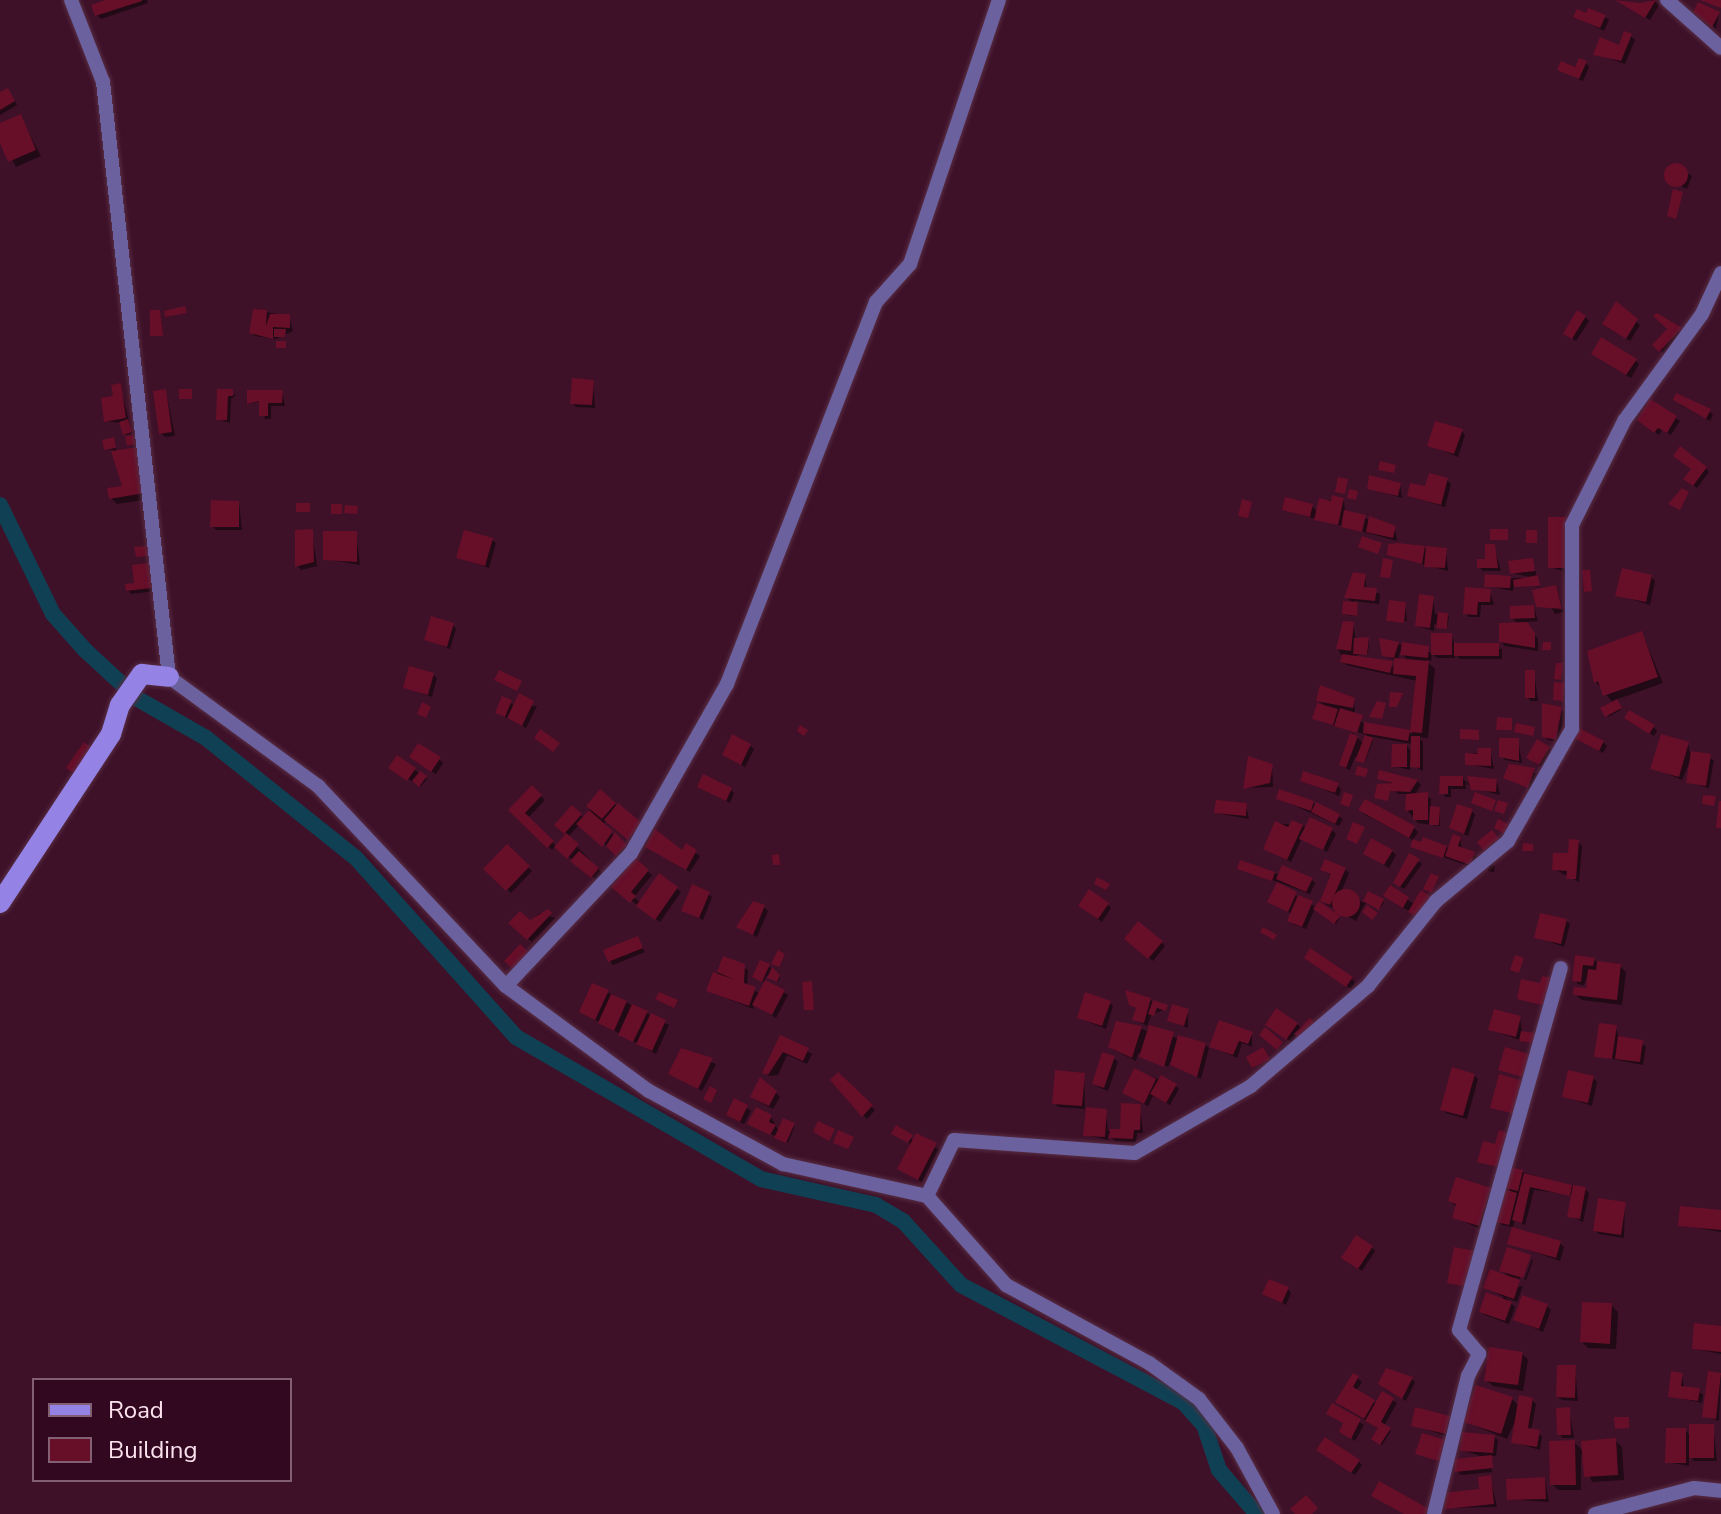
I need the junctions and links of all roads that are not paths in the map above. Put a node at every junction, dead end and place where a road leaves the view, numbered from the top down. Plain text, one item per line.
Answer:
1 (71, 0) edge
2 (999, 0) edge
3 (1667, 0) edge
4 (1721, 48) edge
5 (1721, 273) edge
6 (169, 677) junction
7 (0, 903) edge
8 (1561, 968) dead end
9 (506, 986) junction
10 (927, 1196) junction
11 (1721, 1491) edge
12 (1273, 1514) edge
13 (1434, 1514) edge
14 (1595, 1514) edge

1 - 6 street
2 - 9 street
3 - 4 street
5 - 10 street
6 - 7 street
6 - 9 street
8 - 13 street
9 - 10 street
10 - 12 street
11 - 14 street

